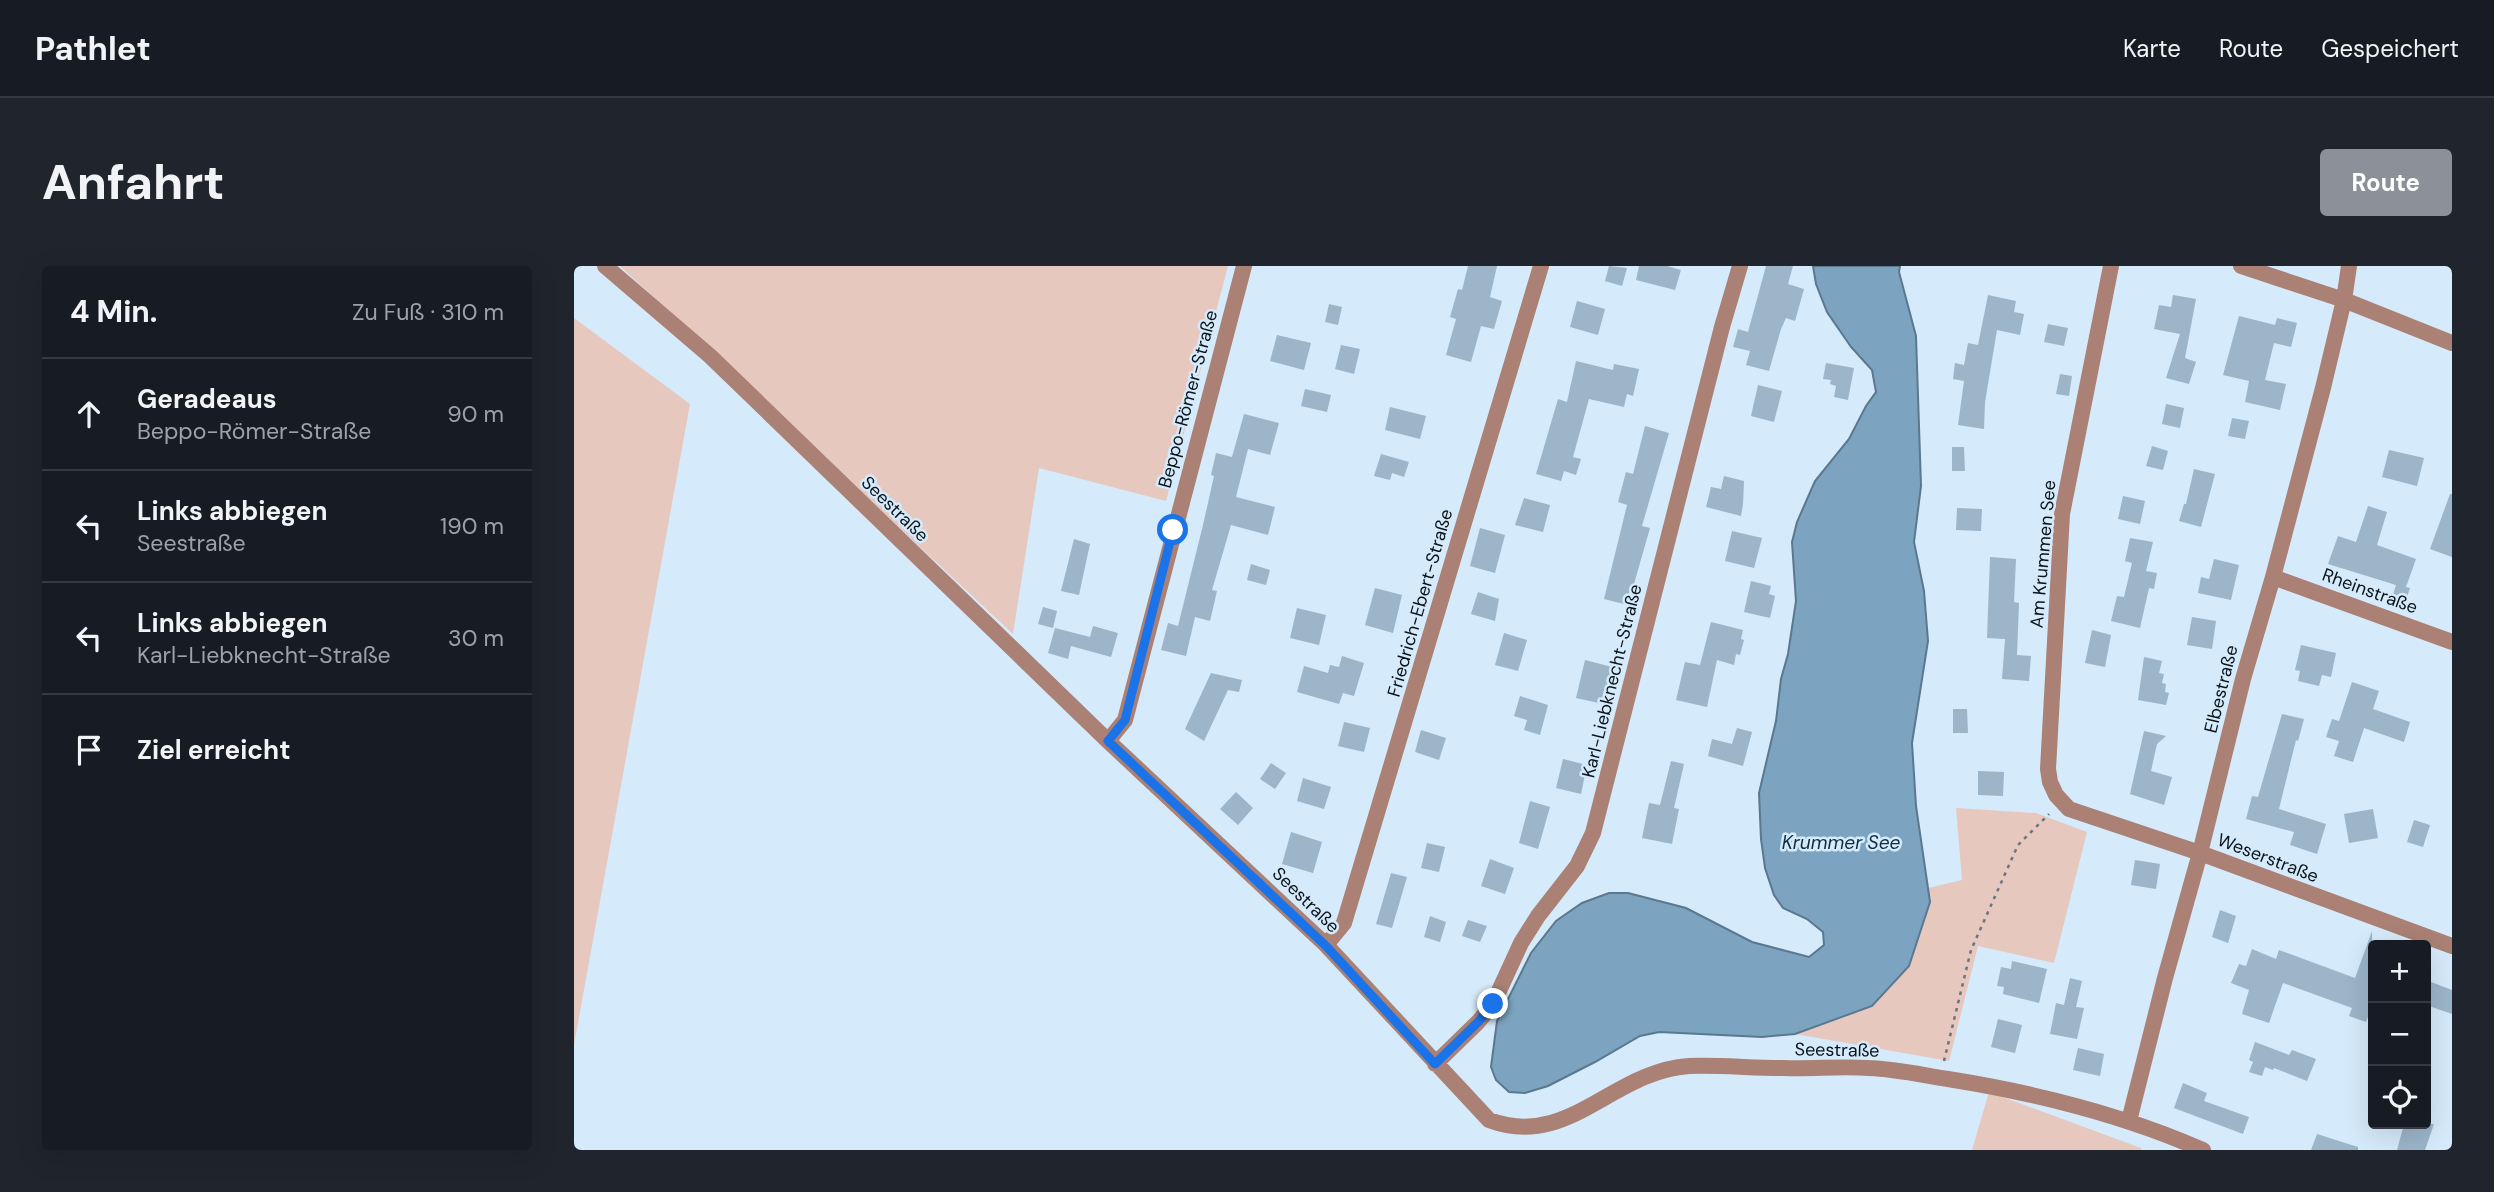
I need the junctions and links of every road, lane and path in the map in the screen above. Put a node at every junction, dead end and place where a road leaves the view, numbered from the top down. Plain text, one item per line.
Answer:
1 (605, 266) edge
2 (1244, 266) edge
3 (1541, 266) edge
4 (1741, 266) edge
5 (2111, 266) edge
6 (2241, 266) edge
7 (2349, 266) edge
8 (2344, 300) junction
9 (2452, 343) edge
10 (2273, 577) junction
11 (2452, 642) edge
12 (1108, 741) junction
13 (2066, 806) junction
14 (2200, 853) junction
15 (1326, 946) junction
16 (2452, 946) edge
17 (1435, 1064) junction
18 (1943, 1064) dead end
19 (2129, 1121) junction
20 (2203, 1150) edge

1 - 12 street, Seestraße
2 - 12 street, Beppo-Römer-Straße
3 - 15 street, Friedrich-Ebert-Straße
4 - 17 street, Karl-Liebknecht-Straße
5 - 13 street, Am Krummen See
6 - 8 street
7 - 8 street, Elbestraße
8 - 9 street
8 - 10 street, Elbestraße
10 - 11 street, Rheinstraße
10 - 14 street, Elbestraße
12 - 15 street, Seestraße
13 - 14 street, Weserstraße
13 - 18 path
14 - 16 street, Weserstraße
14 - 19 street, Elbestraße
15 - 17 street, Seestraße
17 - 19 street, Seestraße
19 - 20 street, Seestraße

